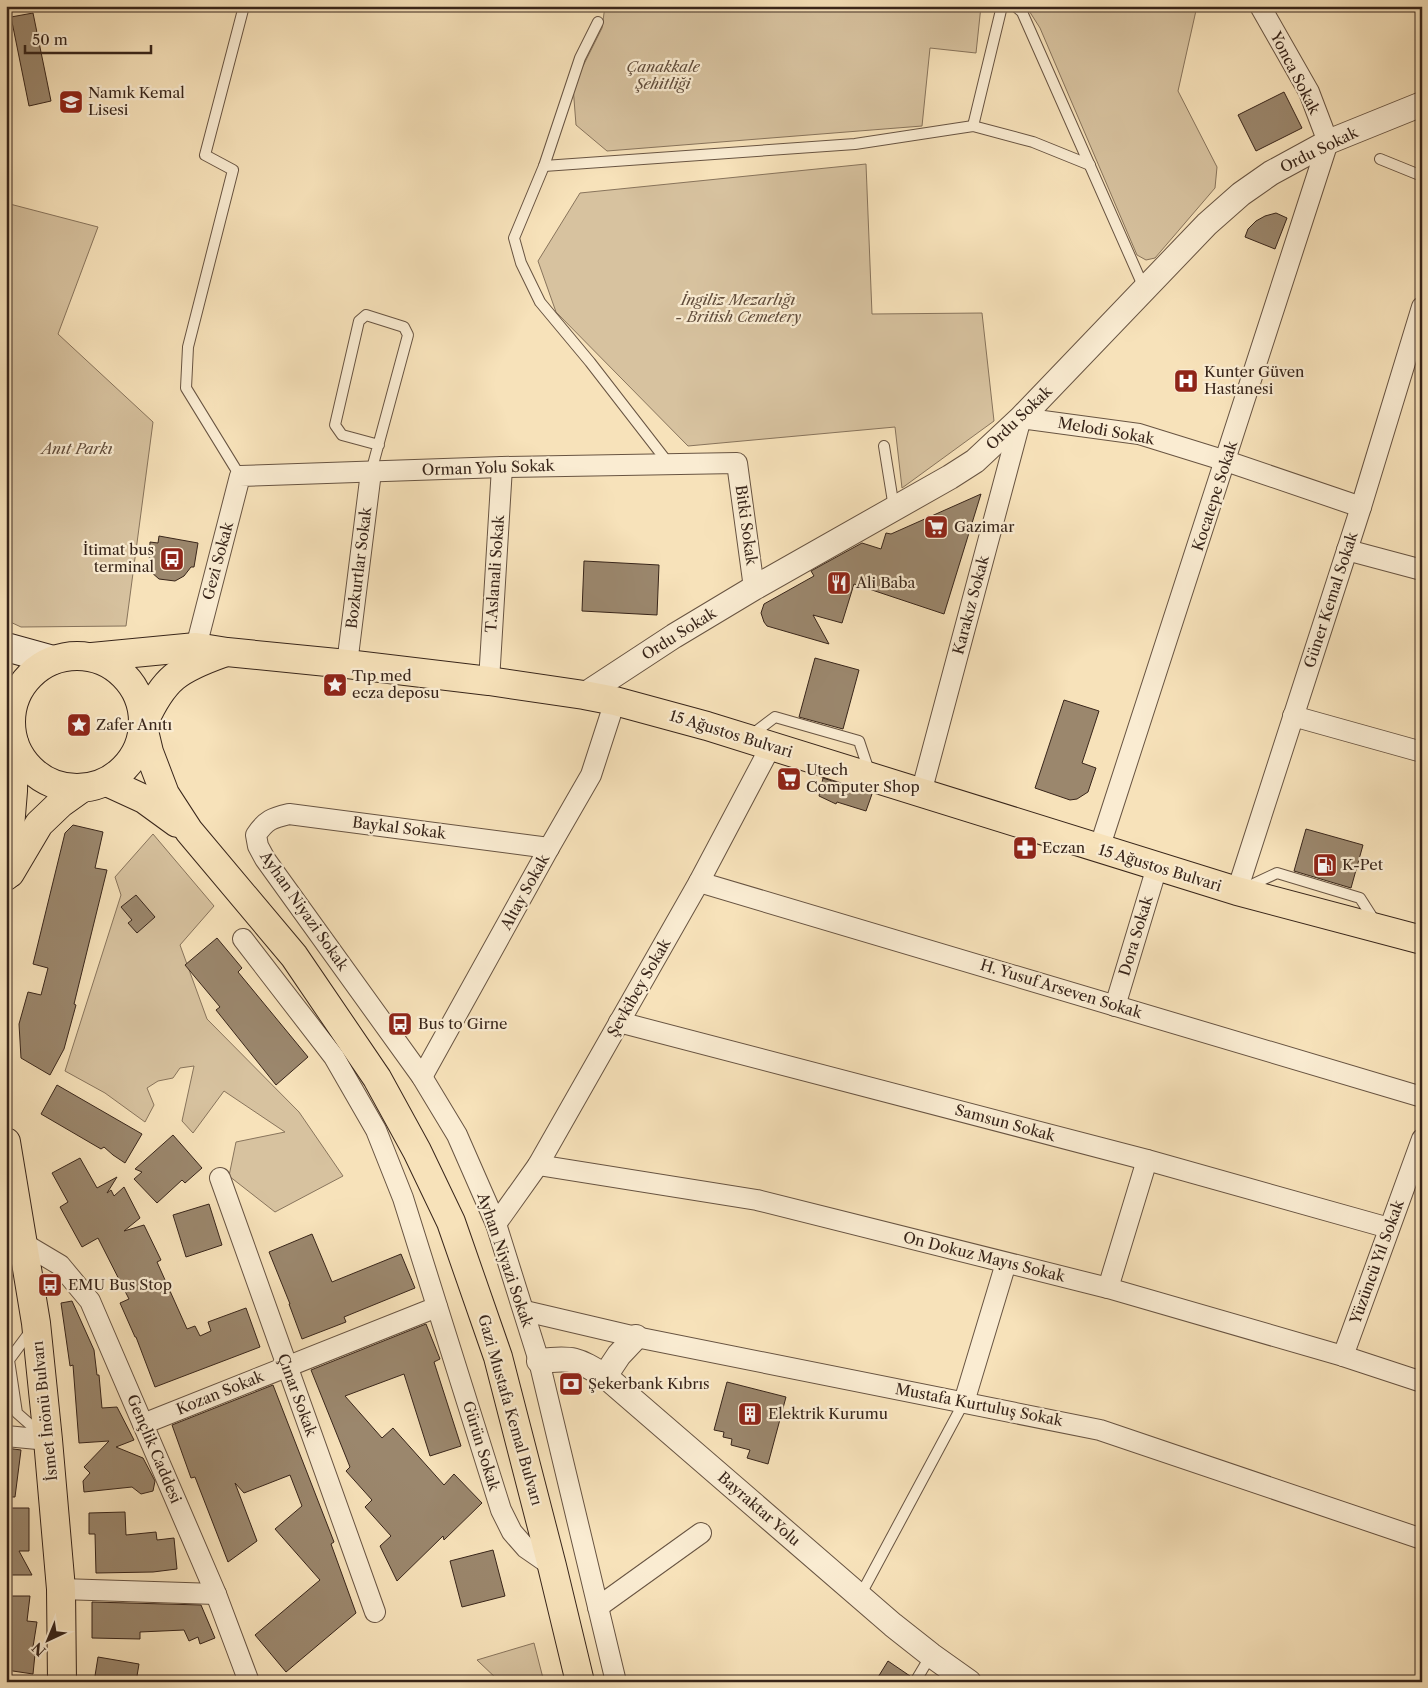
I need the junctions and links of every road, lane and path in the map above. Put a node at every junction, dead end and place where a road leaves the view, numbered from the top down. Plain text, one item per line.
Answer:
1 (244, 6) edge
2 (1002, 6) edge
3 (1015, 6) edge
4 (1260, 6) edge
5 (598, 22) dead end
6 (1422, 104) edge
7 (973, 126) junction
8 (1328, 142) junction
9 (1380, 159) dead end
10 (1090, 165) junction
11 (544, 166) junction
12 (1422, 176) edge
13 (1144, 288) junction
14 (1422, 307) edge
15 (1022, 418) junction
16 (379, 445) junction
17 (884, 446) dead end
18 (1226, 461) junction
19 (737, 463) joint
20 (669, 464) junction
21 (502, 467) junction
22 (371, 472) junction
23 (240, 476) junction
24 (1361, 507) junction
25 (894, 509) junction
26 (1347, 550) junction
27 (1422, 570) edge
28 (754, 588) junction
29 (6, 647) edge
30 (196, 647) junction
31 (227, 652) junction
32 (92, 657) junction
33 (52, 660) junction
34 (347, 664) junction
35 (489, 681) junction
36 (584, 695) junction
37 (615, 701) junction
38 (1293, 716) junction
39 (10, 724) edge
40 (144, 726) junction
41 (759, 742) junction
42 (1422, 752) edge
43 (94, 785) junction
44 (921, 793) junction
45 (189, 831) junction
46 (256, 835) joint
47 (549, 848) junction
48 (1099, 849) junction
49 (1157, 867) junction
50 (6, 877) edge
51 (700, 882) junction
52 (1237, 892) junction
53 (243, 939) dead end
54 (1422, 940) edge
55 (1115, 1006) junction
56 (619, 1022) junction
57 (422, 1078) junction
58 (1422, 1097) edge
59 (1422, 1139) edge
60 (6, 1142) edge
61 (7, 1146) edge
62 (1148, 1160) junction
63 (538, 1165) junction
64 (220, 1178) dead end
65 (496, 1224) junction
66 (1389, 1228) junction
67 (23, 1243) junction
68 (1006, 1263) junction
69 (1108, 1288) junction
70 (437, 1307) junction
71 (525, 1312) junction
72 (636, 1337) junction
73 (1343, 1356) junction
74 (539, 1361) junction
75 (287, 1366) junction
76 (605, 1376) junction
77 (1422, 1382) edge
78 (964, 1402) junction
79 (143, 1424) junction
80 (6, 1436) edge
81 (48, 1440) junction
82 (702, 1533) dead end
83 (1421, 1536) edge
84 (552, 1566) junction
85 (60, 1590) junction
86 (216, 1594) junction
87 (860, 1596) junction
88 (598, 1607) junction
89 (375, 1612) dead end
90 (931, 1655) junction
91 (62, 1682) edge
92 (248, 1682) edge
93 (580, 1682) edge
94 (616, 1682) edge
95 (915, 1682) edge
96 (969, 1682) edge

1 - 23 lane
2 - 7 lane
3 - 10 lane
4 - 8 street, Yonca Sokak
5 - 11 lane
6 - 8 street, Ordu Sokak
7 - 10 lane
7 - 11 lane
8 - 13 street, Ordu Sokak
8 - 18 street, Kocatepe Sokak
9 - 12 lane
10 - 13 lane
11 - 20 lane
13 - 15 street, Ordu Sokak
14 - 24 street, Güner Kemal Sokak
15 - 18 street, Melodi Sokak
15 - 25 street, Ordu Sokak
15 - 44 street, Karakız Sokak
16 - 16 lane
16 - 22 lane
17 - 25 lane
18 - 24 street, Melodi Sokak
18 - 48 street, Kocatepe Sokak
19 - 20 street, Orman Yolu Sokak
19 - 28 street, Bitki Sokak
20 - 21 street, Orman Yolu Sokak
21 - 22 street, Orman Yolu Sokak
21 - 35 street, T.Aslanali Sokak
22 - 23 street, Orman Yolu Sokak
22 - 34 street, Bozkurtlar Sokak
23 - 30 street, Gezi Sokak
24 - 26 street, Güner Kemal Sokak
25 - 28 street, Ordu Sokak
26 - 27 street
26 - 38 street, Güner Kemal Sokak
28 - 36 street, Ordu Sokak
29 - 33 main road
30 - 31 main road, 15 Ağustos Bulvari
30 - 32 main road, 15 Ağustos Bulvari
31 - 34 main road, 15 Ağustos Bulvari
31 - 40 main road, 15 Ağustos Bulvari
32 - 33 main road
32 - 40 main road
33 - 39 main road
34 - 35 main road, 15 Ağustos Bulvari
35 - 36 main road, 15 Ağustos Bulvari
36 - 37 main road, 15 Ağustos Bulvari
37 - 41 main road, 15 Ağustos Bulvari
37 - 47 street, Altay Sokak
38 - 42 street
38 - 52 street, Güner Kemal Sokak
39 - 43 main road
39 - 50 main road
40 - 43 main road
40 - 45 main road, Gazi Mustafa Kemal Bulvarı
41 - 44 main road, 15 Ağustos Bulvari
41 - 51 street, Şevkibey Sokak
43 - 45 main road, Gazi Mustafa Kemal Bulvarı
43 - 50 main road
44 - 48 main road, 15 Ağustos Bulvari
45 - 84 main road, Gazi Mustafa Kemal Bulvarı
46 - 47 street, Baykal Sokak
46 - 57 street, Ayhan Niyazi Sokak
47 - 57 street, Altay Sokak
48 - 49 main road, 15 Ağustos Bulvari
49 - 52 main road, 15 Ağustos Bulvari
49 - 55 street, Dora Sokak
51 - 55 street, H. Yusuf Arseven Sokak
51 - 56 street, Şevkibey Sokak
52 - 54 main road, 15 Ağustos Bulvari
53 - 70 street, Gürün Sokak
55 - 58 street, H. Yusuf Arseven Sokak
56 - 62 street, Samsun Sokak
56 - 63 street, Şevkibey Sokak
57 - 65 street, Ayhan Niyazi Sokak
59 - 66 street, Yüzüncü Yıl Sokak
60 - 61 main road, İsmet İnönü Bulvarı
61 - 67 main road, İsmet İnönü Bulvarı
62 - 66 street, Samsun Sokak
62 - 69 street
63 - 65 street, Şevkibey Sokak
63 - 68 street, On Dokuz Mayıs Sokak
64 - 75 street, Çınar Sokak
65 - 71 street, Ayhan Niyazi Sokak
66 - 73 street, Yüzüncü Yıl Sokak
67 - 79 street, Gençlik Caddesi
67 - 81 main road, İsmet İnönü Bulvarı
68 - 69 street, On Dokuz Mayıs Sokak
68 - 78 street
69 - 73 street, On Dokuz Mayıs Sokak
70 - 75 street, Kozan Sokak
70 - 84 street, Gürün Sokak
71 - 72 street, Mustafa Kurtuluş Sokak
71 - 74 street, Ayhan Niyazi Sokak
72 - 76 street
72 - 78 street, Mustafa Kurtuluş Sokak
73 - 77 street, On Dokuz Mayıs Sokak
74 - 76 street, Bayraktar Yolu
74 - 88 street, Ayhan Niyazi Sokak
75 - 79 street, Kozan Sokak
75 - 89 street, Çınar Sokak
76 - 87 street, Bayraktar Yolu
78 - 83 street, Mustafa Kurtuluş Sokak
78 - 87 lane
79 - 86 street, Gençlik Caddesi
80 - 81 street
81 - 85 main road, İsmet İnönü Bulvarı
82 - 88 street
84 - 93 main road, Gazi Mustafa Kemal Bulvarı
85 - 86 street
85 - 91 main road, İsmet İnönü Bulvarı
86 - 92 street, Gençlik Caddesi
87 - 90 street, Bayraktar Yolu
88 - 94 street, Ayhan Niyazi Sokak
90 - 95 lane
90 - 96 street, Bayraktar Yolu

